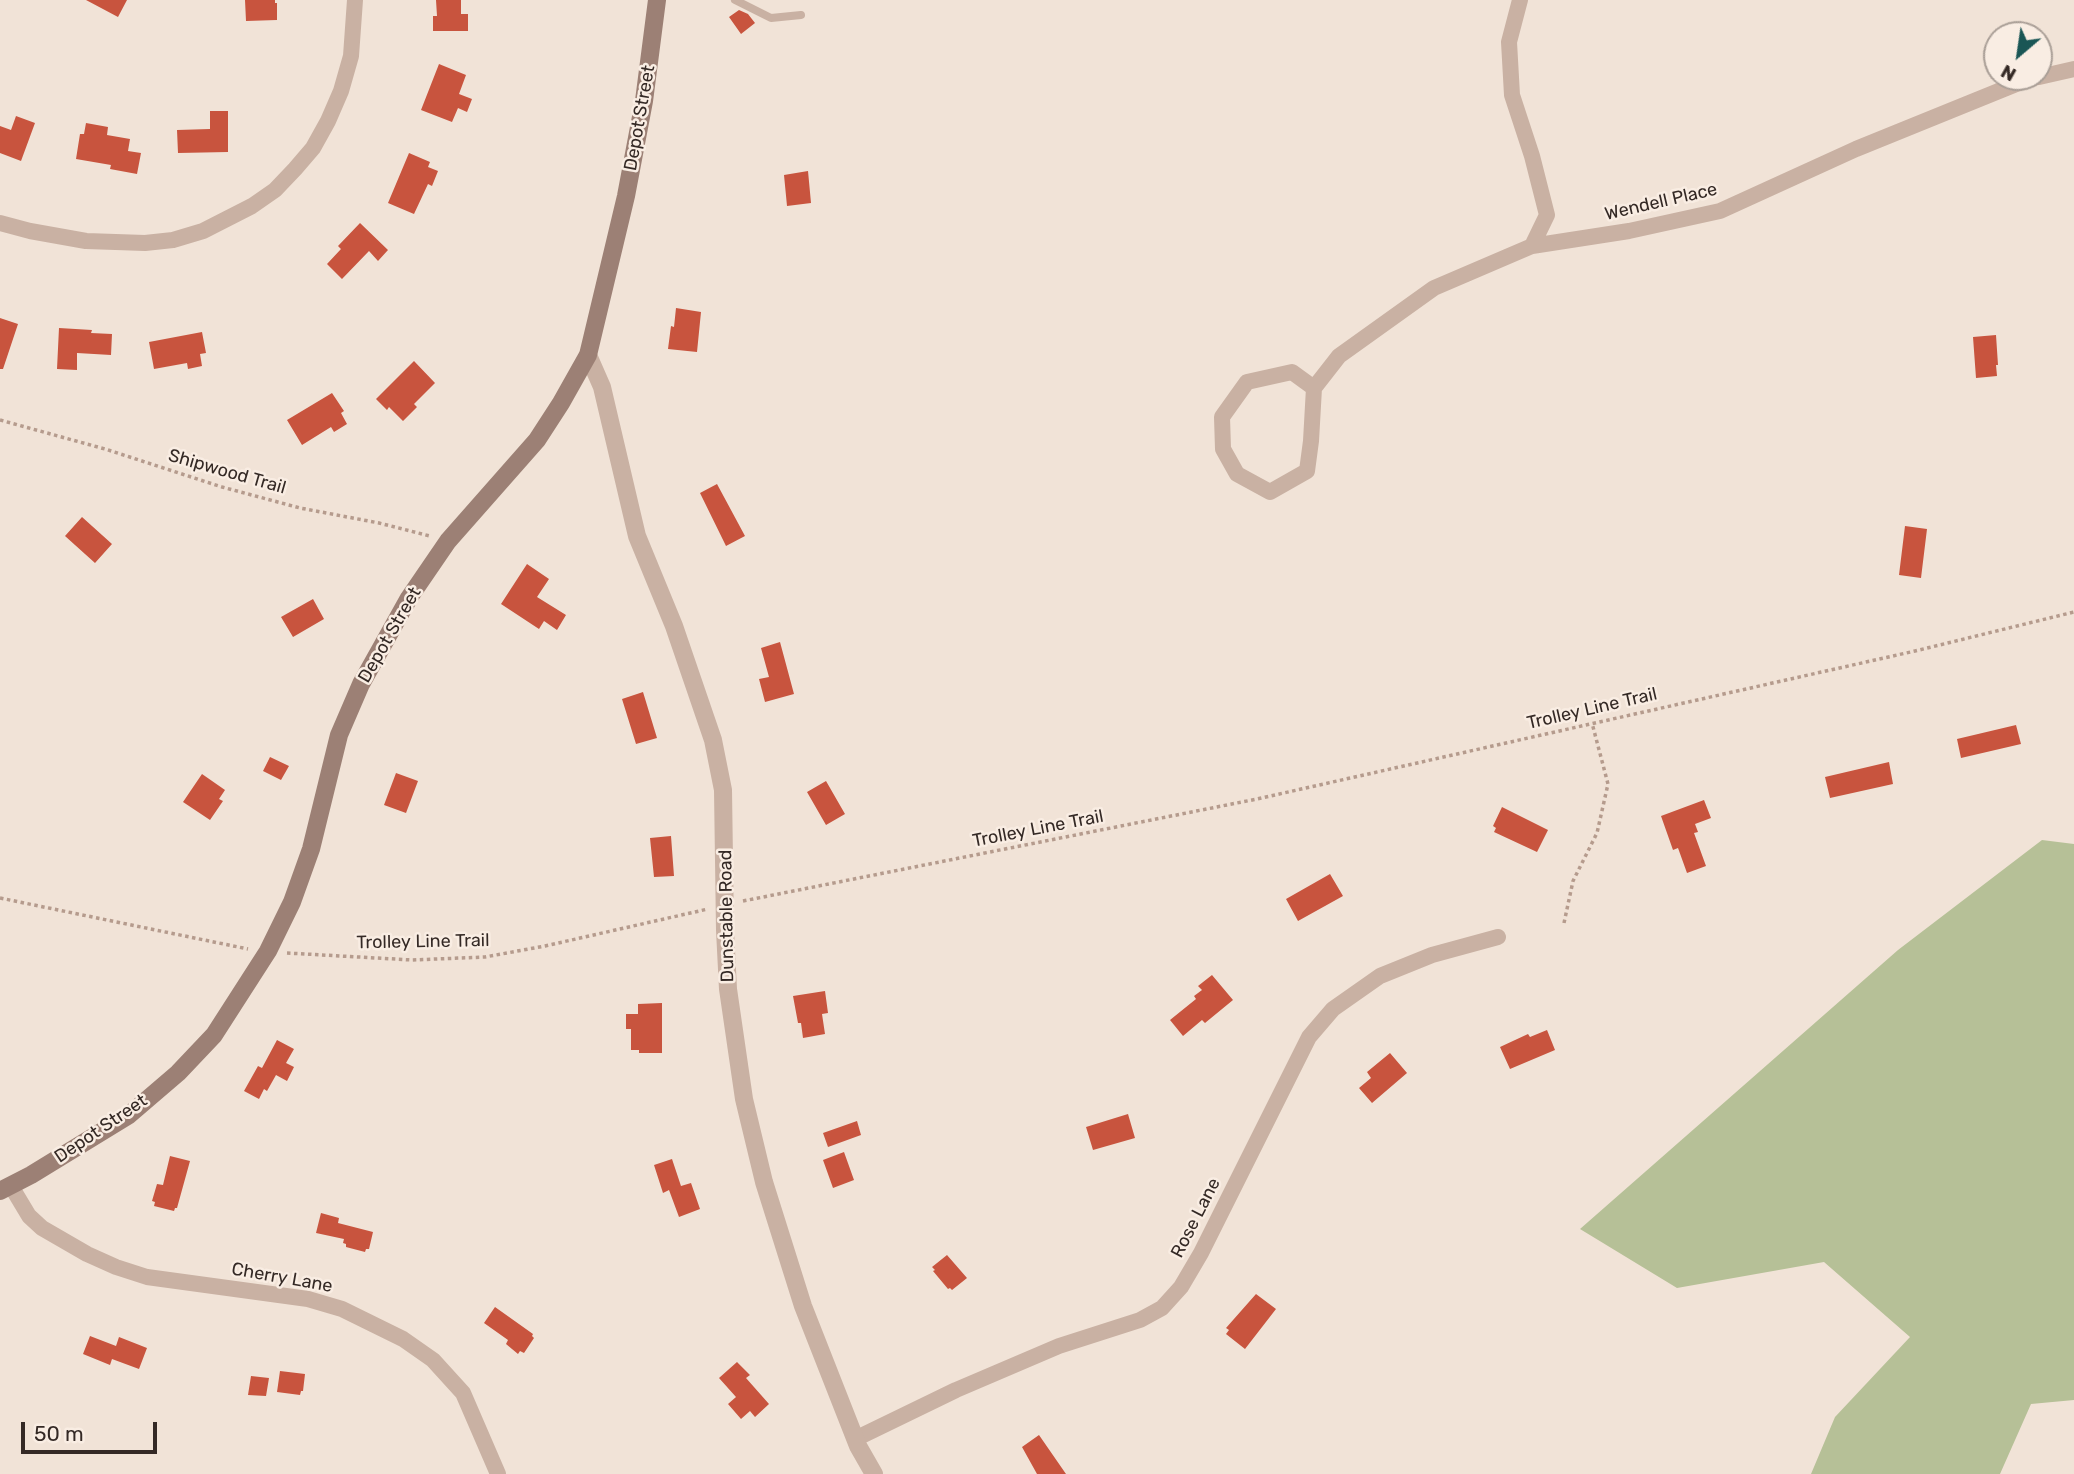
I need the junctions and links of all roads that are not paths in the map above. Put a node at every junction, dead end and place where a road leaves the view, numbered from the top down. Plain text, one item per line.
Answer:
1 (355, 0) edge
2 (657, 0) edge
3 (735, 0) edge
4 (1520, 0) edge
5 (801, 15) dead end
6 (2074, 69) edge
7 (2053, 74) edge
8 (1999, 91) edge
9 (0, 223) edge
10 (1532, 246) junction
11 (588, 355) junction
12 (1314, 388) junction
13 (1498, 937) dead end
14 (5, 1188) edge
15 (855, 1439) junction
16 (498, 1474) edge
17 (874, 1474) edge

1 - 9 street
2 - 11 main road, Depot Street
3 - 5 lane
4 - 10 street
6 - 7 street, Wendell Place
8 - 10 street, Wendell Place
10 - 12 street, Wendell Place
11 - 14 main road, Depot Street
11 - 15 street, Dunstable Road
12 - 12 street
13 - 15 street, Rose Lane
14 - 16 street, Cherry Lane
15 - 17 street, Dunstable Road

